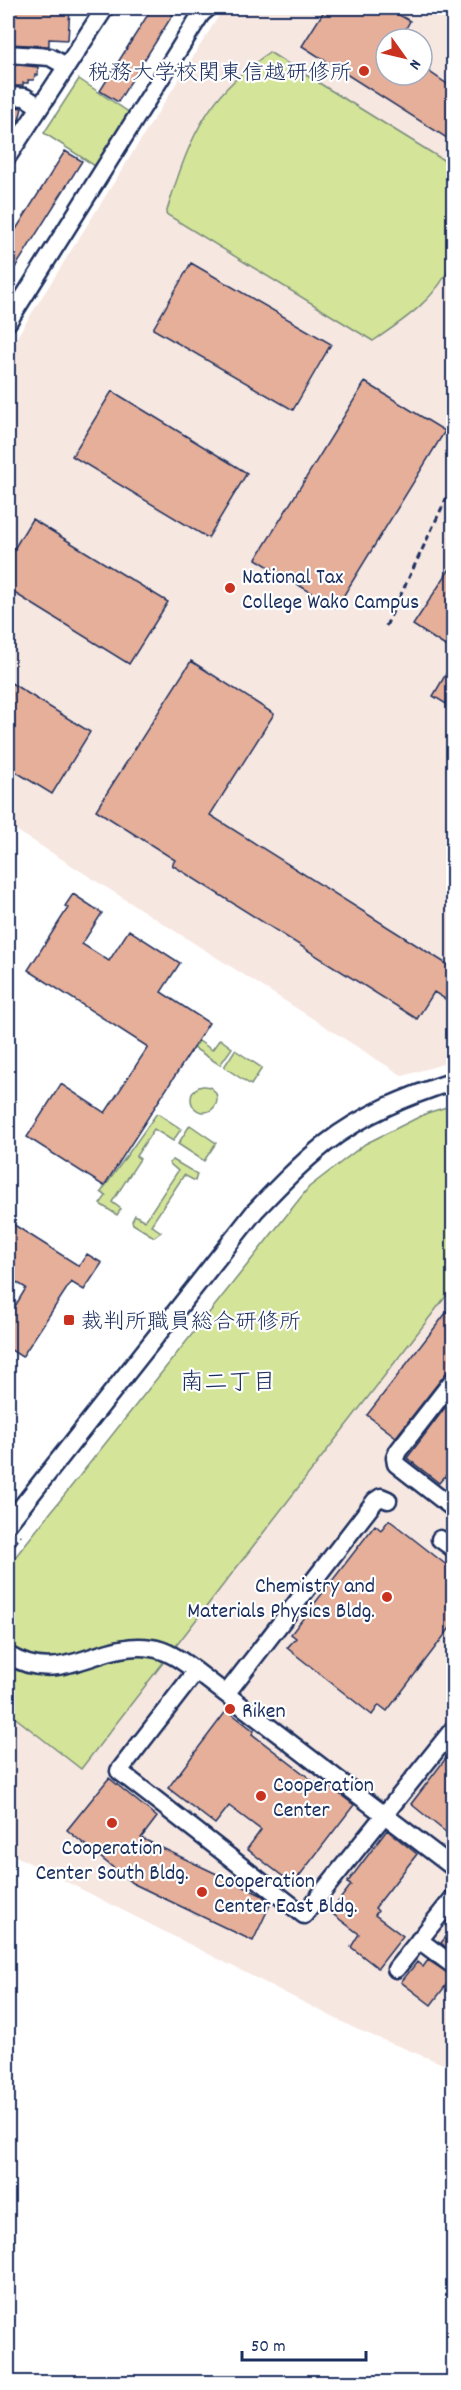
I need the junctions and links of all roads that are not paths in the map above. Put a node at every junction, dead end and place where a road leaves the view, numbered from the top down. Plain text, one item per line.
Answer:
1 (105, 8) edge
2 (208, 8) edge
3 (8, 54) edge
4 (66, 66) junction
5 (8, 96) edge
6 (40, 107) junction
7 (8, 156) edge
8 (8, 322) edge
9 (453, 1082) edge
10 (453, 1379) edge
11 (388, 1500) dead end
12 (453, 1509) edge
13 (8, 1524) edge
14 (8, 1656) edge
15 (196, 1671) junction
16 (226, 1694) junction
17 (453, 1728) edge
18 (385, 1816) junction
19 (453, 1868) edge
20 (453, 1897) edge
21 (419, 1940) junction
22 (453, 1966) edge
23 (396, 1969) dead end

1 - 4 street
2 - 8 street
3 - 4 street
4 - 6 street
5 - 6 street
6 - 7 street
9 - 13 street
10 - 12 street
11 - 16 street
14 - 15 street
15 - 16 street
15 - 18 street
16 - 18 street
17 - 18 street
18 - 19 street
20 - 21 street
21 - 22 street
21 - 23 street

